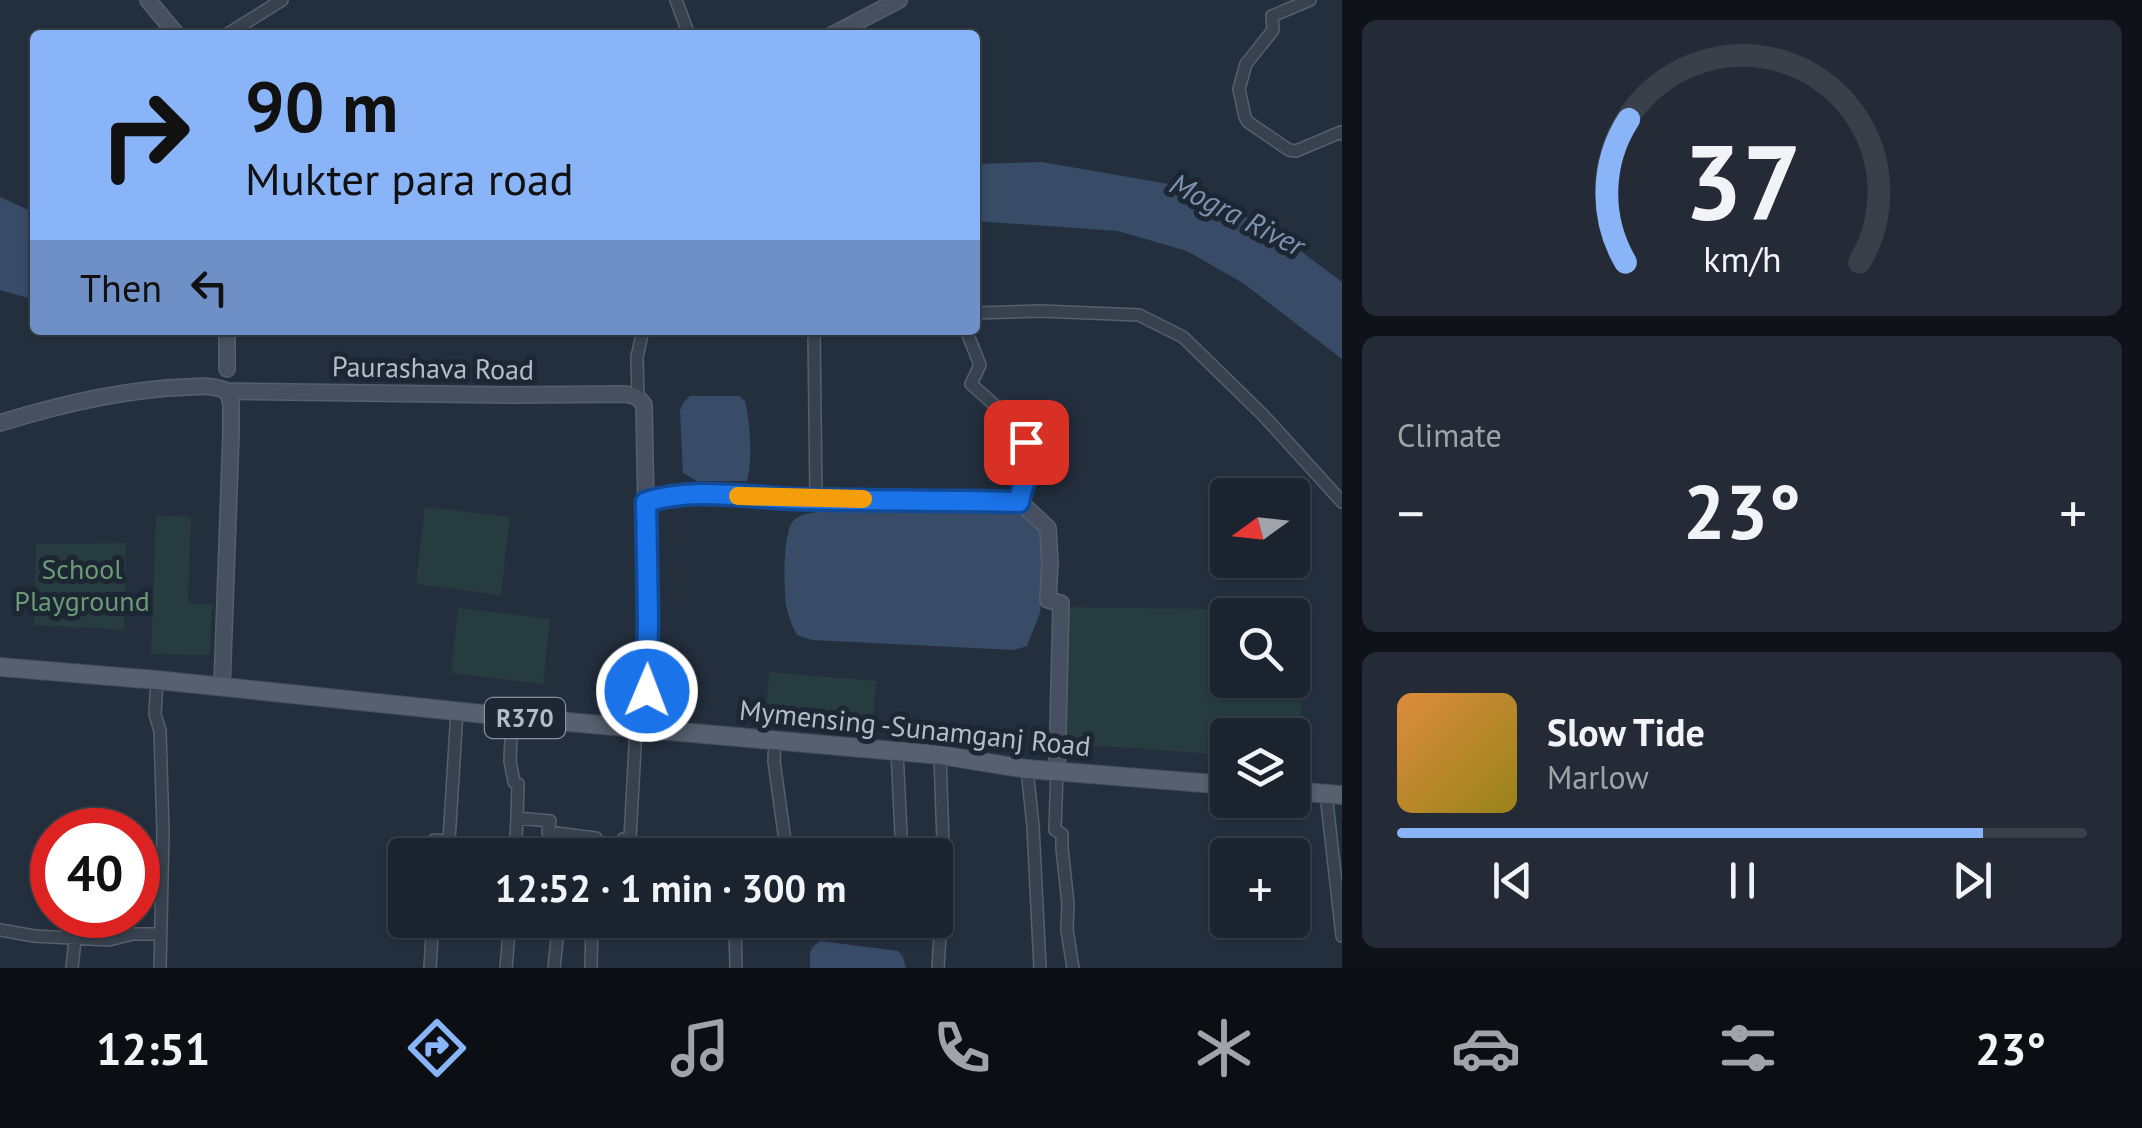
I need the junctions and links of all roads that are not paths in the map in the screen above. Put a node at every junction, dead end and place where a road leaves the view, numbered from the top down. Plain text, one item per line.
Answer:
1 (148, 0) edge
2 (282, 0) edge
3 (676, 0) edge
4 (899, 0) edge
5 (1310, 0) edge
6 (173, 30) edge
7 (234, 30) edge
8 (686, 30) edge
9 (842, 30) edge
10 (1342, 134) edge
11 (980, 313) edge
12 (228, 335) edge
13 (642, 335) edge
14 (814, 335) edge
15 (968, 335) edge
16 (227, 369) joint
17 (227, 390) junction
18 (638, 398) junction
19 (0, 424) edge
20 (816, 499) junction
21 (646, 502) junction
22 (1019, 502) junction
23 (1342, 502) edge
24 (0, 667) edge
25 (157, 680) junction
26 (222, 688) junction
27 (457, 711) junction
28 (512, 717) junction
29 (641, 728) junction
30 (776, 741) junction
31 (897, 751) junction
32 (940, 755) junction
33 (1027, 769) junction
34 (1057, 770) junction
35 (1210, 783) edge
36 (1334, 795) edge
37 (517, 818) junction
38 (569, 836) joint
39 (449, 838) edge
40 (516, 838) edge
41 (596, 838) edge
42 (630, 838) edge
43 (785, 838) edge
44 (901, 838) edge
45 (0, 930) edge
46 (161, 934) junction
47 (1342, 936) edge
48 (432, 938) edge
49 (508, 938) edge
50 (556, 938) edge
51 (592, 938) edge
52 (735, 938) edge
53 (75, 939) junction
54 (72, 968) edge
55 (160, 968) edge
56 (430, 968) edge
57 (506, 968) edge
58 (554, 968) edge
59 (591, 968) edge
60 (736, 968) edge
61 (938, 968) edge
62 (1040, 968) edge
63 (1073, 968) edge

1 - 6 street
2 - 7 street
3 - 8 street
4 - 9 street
5 - 10 street
11 - 23 street
12 - 16 street
13 - 18 street
14 - 20 street
15 - 22 street
16 - 17 street
17 - 18 street, Paurashava Road
17 - 19 street, Paurashava Road
17 - 26 street
18 - 21 street
20 - 21 street
20 - 22 street
21 - 29 street
22 - 34 street
24 - 25 main road, Mymensing -Sunamganj Road / R370
25 - 26 main road, Mymensing -Sunamganj Road / R370
25 - 46 street
26 - 27 main road, Mymensing -Sunamganj Road / R370
27 - 28 main road, Mymensing -Sunamganj Road / R370
27 - 39 street
28 - 29 main road, Mymensing -Sunamganj Road / R370
28 - 37 street
29 - 30 main road, Mymensing -Sunamganj Road / R370
29 - 42 street
30 - 31 main road, Mymensing -Sunamganj Road / R370
30 - 43 street
31 - 32 main road, Mymensing -Sunamganj Road / R370
31 - 44 street
32 - 33 main road, Mymensing -Sunamganj Road / R370
32 - 61 street
33 - 34 main road, Mymensing -Sunamganj Road / R370
33 - 62 street
34 - 35 main road, Mymensing -Sunamganj Road / R370
34 - 63 street
36 - 47 street
37 - 38 street
37 - 40 street
38 - 41 street
45 - 53 street
46 - 53 street
46 - 55 street
48 - 56 street
49 - 57 street
50 - 58 street
51 - 59 street
52 - 60 street
53 - 54 street

